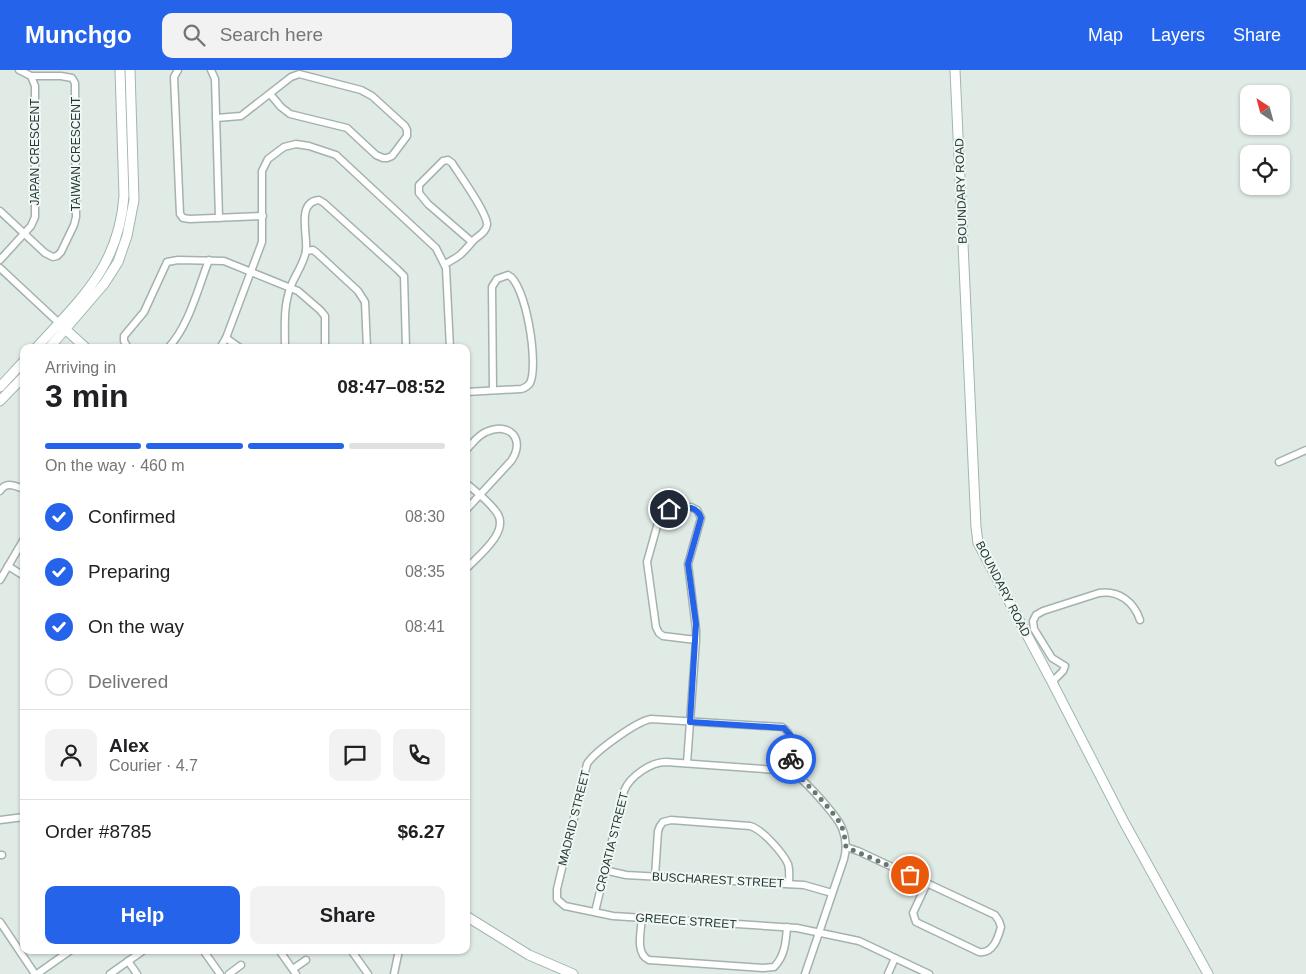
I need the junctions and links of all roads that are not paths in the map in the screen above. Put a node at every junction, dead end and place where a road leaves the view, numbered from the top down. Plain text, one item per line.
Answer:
1 (19, 70) edge
2 (120, 70) edge
3 (130, 70) edge
4 (178, 70) edge
5 (211, 70) edge
6 (956, 70) edge
7 (31, 76) junction
8 (270, 94) junction
9 (216, 118) junction
10 (0, 210) edge
11 (263, 216) junction
12 (219, 218) junction
13 (24, 234) junction
14 (472, 242) junction
15 (306, 251) junction
16 (0, 260) edge
17 (209, 260) junction
18 (444, 264) junction
19 (0, 268) edge
20 (251, 272) junction
21 (290, 288) junction
22 (63, 326) junction
23 (226, 338) junction
24 (41, 344) edge
25 (52, 344) edge
26 (82, 344) edge
27 (126, 344) edge
28 (171, 344) edge
29 (222, 344) edge
30 (234, 344) edge
31 (285, 344) edge
32 (325, 344) edge
33 (367, 344) edge
34 (406, 344) edge
35 (450, 344) edge
36 (20, 365) edge
37 (20, 380) edge
38 (0, 387) edge
39 (493, 390) junction
40 (470, 392) edge
41 (0, 401) edge
42 (470, 446) edge
43 (1306, 450) edge
44 (1279, 462) dead end
45 (470, 487) edge
46 (20, 488) edge
47 (0, 490) edge
48 (479, 495) junction
49 (470, 505) edge
50 (20, 546) edge
51 (470, 565) edge
52 (8, 566) junction
53 (20, 574) edge
54 (0, 580) edge
55 (1140, 620) dead end
56 (696, 640) junction
57 (1052, 682) junction
58 (690, 722) junction
59 (687, 763) junction
60 (790, 770) junction
61 (20, 818) edge
62 (0, 820) edge
63 (846, 847) junction
64 (604, 870) junction
65 (655, 876) junction
66 (927, 883) junction
67 (789, 884) junction
68 (832, 893) junction
69 (557, 899) joint
70 (595, 912) junction
71 (470, 918) edge
72 (642, 918) junction
73 (0, 922) edge
74 (787, 927) junction
75 (819, 933) junction
76 (20, 951) edge
77 (22, 954) edge
78 (65, 954) edge
79 (138, 954) edge
80 (206, 954) edge
81 (283, 954) edge
82 (355, 954) edge
83 (399, 954) edge
84 (895, 958) junction
85 (306, 960) dead end
86 (128, 961) junction
87 (241, 966) dead end
88 (294, 971) edge
89 (36, 974) edge
90 (110, 974) edge
91 (137, 974) edge
92 (220, 974) edge
93 (229, 974) edge
94 (368, 974) edge
95 (394, 974) edge
96 (573, 974) edge
97 (805, 974) edge
98 (888, 974) edge
99 (929, 974) edge
100 (1208, 974) edge

1 - 7 street
2 - 22 street
3 - 22 street
4 - 12 street
5 - 9 street
6 - 57 street, BOUNDARY ROAD
7 - 13 street, JAPAN CRESCENT
7 - 13 street, TAIWAN CRESCENT
8 - 8 street
8 - 9 street
9 - 12 street
10 - 13 street
11 - 12 street
11 - 18 street
11 - 20 street
13 - 16 street, JAPAN CRESCENT
14 - 14 street
14 - 18 street
15 - 21 street
15 - 33 street
15 - 34 street
17 - 20 street
17 - 27 street
17 - 28 street
18 - 35 street
19 - 22 street
20 - 21 street
20 - 23 street
21 - 31 street
21 - 32 street
22 - 24 street
22 - 25 street
22 - 26 street
23 - 29 street
23 - 30 street
36 - 38 street
37 - 41 street
39 - 39 street
39 - 40 street
42 - 48 street
43 - 44 street
45 - 48 street
46 - 47 street
48 - 49 street
48 - 51 street
50 - 52 street
52 - 53 street
52 - 54 street
55 - 57 street
56 - 56 street
56 - 58 street
57 - 100 street, BOUNDARY ROAD
58 - 59 street
58 - 60 street, MADRID STREET
58 - 69 street, MADRID STREET
59 - 60 street, CROATIA STREET
59 - 64 street, CROATIA STREET
60 - 63 street
61 - 62 street
63 - 66 street
63 - 68 street
64 - 65 street, BUSCHAREST STREET
64 - 70 street, CROATIA STREET
65 - 67 street, BUSCHAREST STREET
65 - 67 street
66 - 66 street
67 - 68 street, BUSCHAREST STREET
68 - 75 street
69 - 70 street, GREECE STREET
70 - 72 street, GREECE STREET
71 - 96 street
72 - 74 street, GREECE STREET
72 - 74 street
73 - 76 street
74 - 75 street, GREECE STREET
75 - 84 street, GREECE STREET
75 - 97 street
77 - 89 street
78 - 89 street
79 - 86 street
80 - 92 street
81 - 88 street
82 - 94 street
83 - 95 street
84 - 98 street
84 - 99 street, GREECE STREET
85 - 88 street
86 - 90 street
86 - 91 street
87 - 93 street

